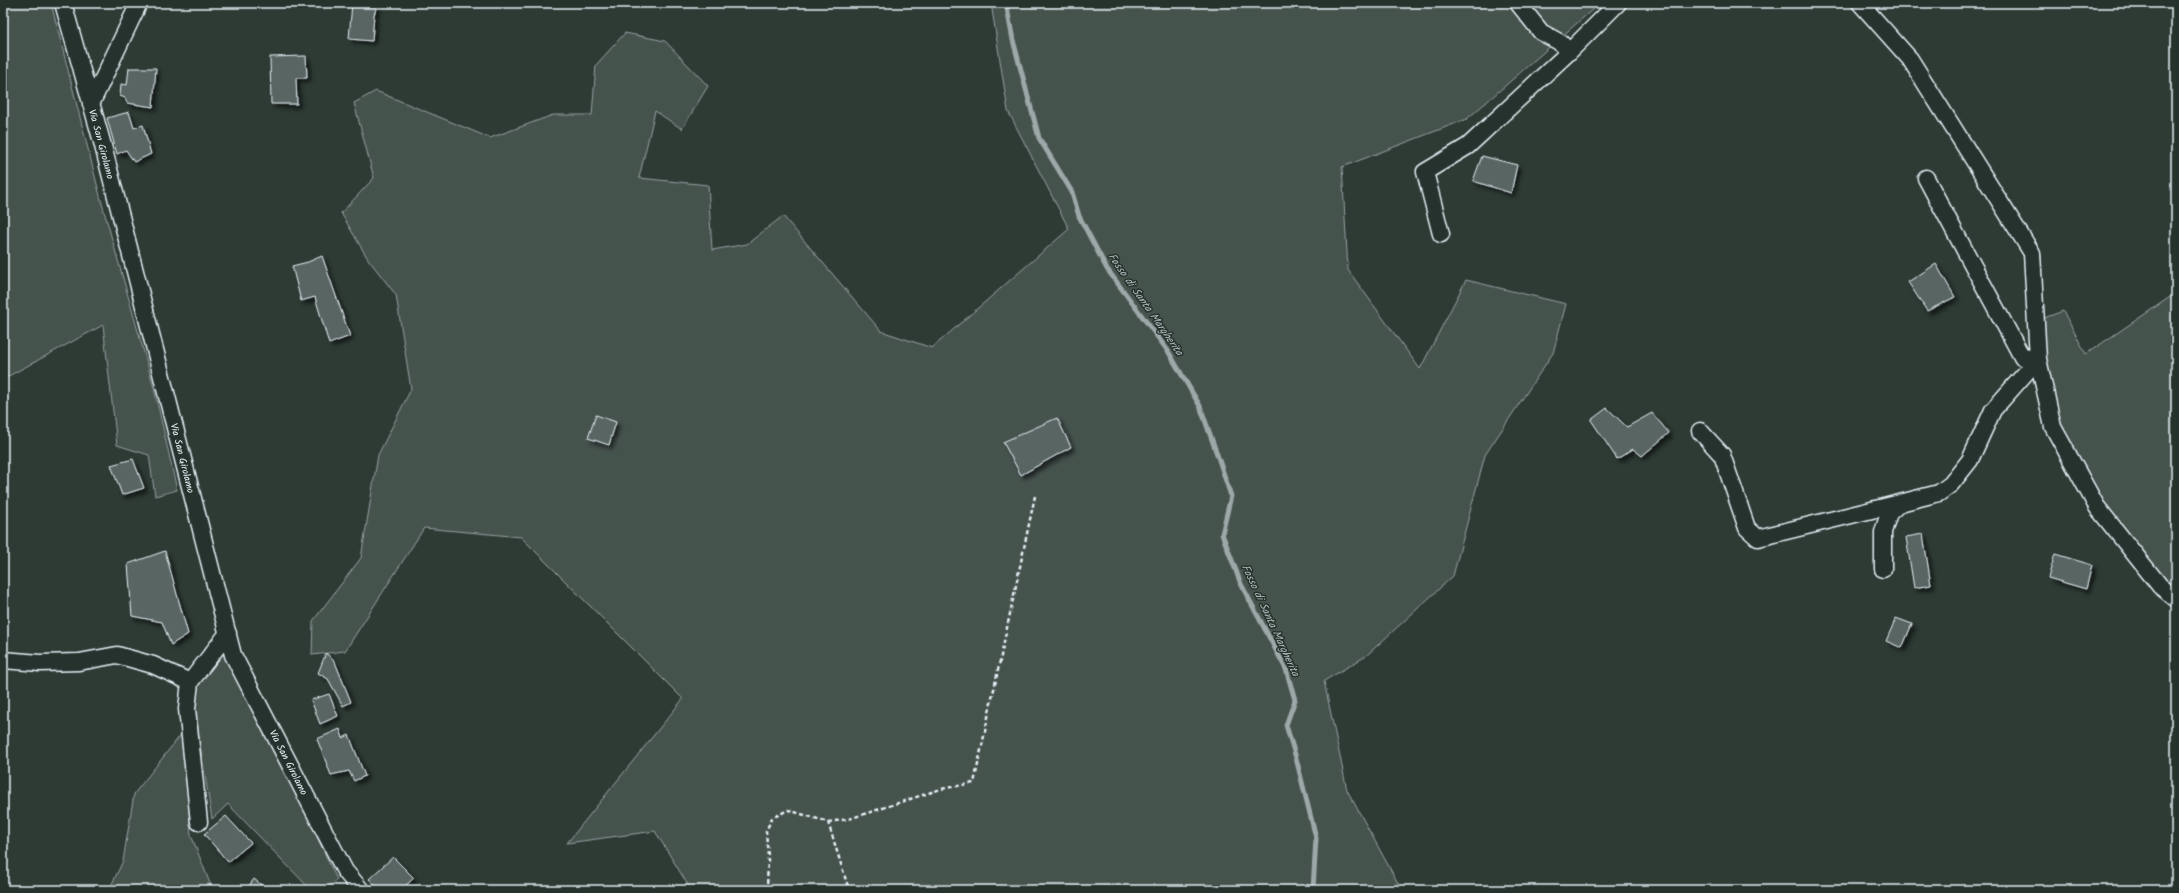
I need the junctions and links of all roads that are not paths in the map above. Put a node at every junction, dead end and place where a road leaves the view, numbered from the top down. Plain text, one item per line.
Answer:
1 (63, 3) edge
2 (139, 3) edge
3 (1518, 3) edge
4 (1618, 3) edge
5 (1860, 3) edge
6 (1569, 52) junction
7 (91, 104) junction
8 (1926, 178) dead end
9 (1441, 234) dead end
10 (2038, 359) junction
11 (1700, 431) dead end
12 (1900, 503) junction
13 (1883, 569) dead end
14 (2176, 599) edge
15 (228, 633) junction
16 (3, 660) edge
17 (190, 682) junction
18 (199, 822) dead end
19 (360, 890) edge

1 - 7 street, Via San Girolamo
2 - 7 street
3 - 6 street
4 - 6 street
5 - 10 street
6 - 9 street
7 - 15 street, Via San Girolamo
8 - 10 street
10 - 12 street
10 - 14 street
11 - 12 street
12 - 13 street
15 - 17 street
15 - 19 street, Via San Girolamo
16 - 17 street
17 - 18 street

